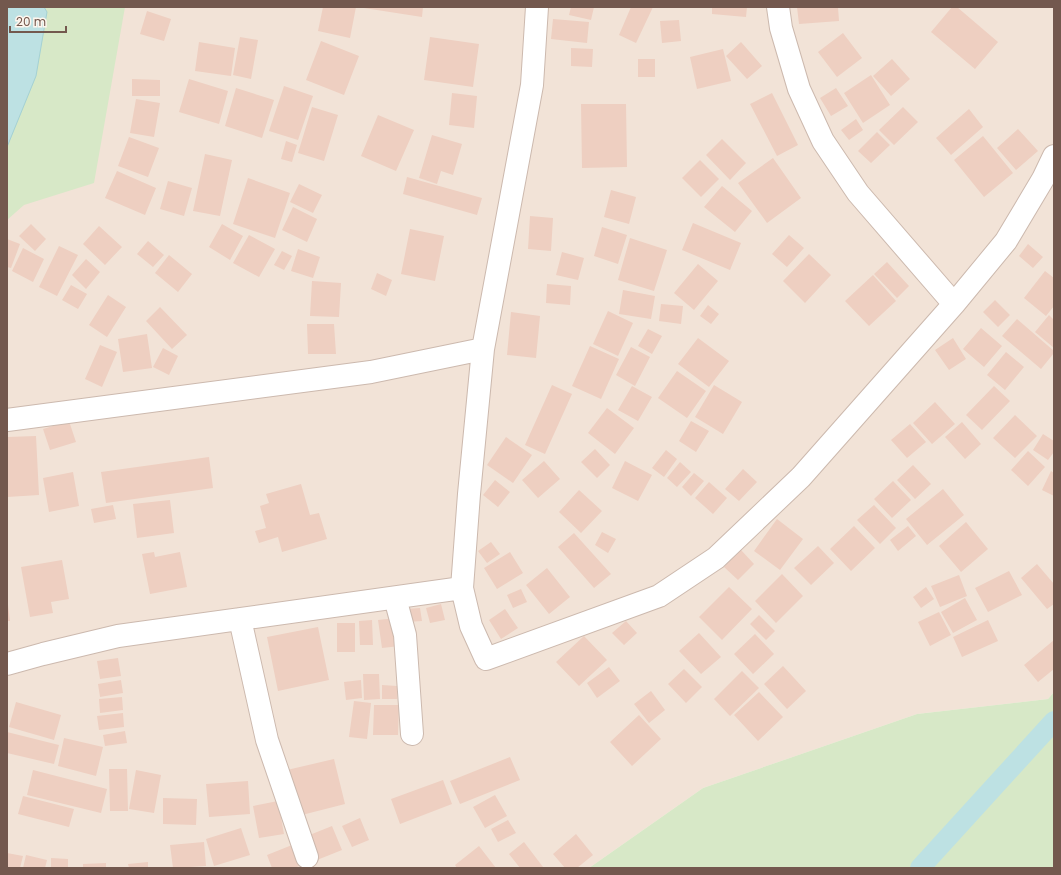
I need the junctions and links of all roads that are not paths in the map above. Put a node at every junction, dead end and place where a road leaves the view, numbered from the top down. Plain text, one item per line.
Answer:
1 (536, 7) edge
2 (778, 7) edge
3 (1054, 156) edge
4 (954, 304) junction
5 (483, 349) junction
6 (7, 420) edge
7 (462, 588) junction
8 (395, 598) junction
9 (240, 619) junction
10 (7, 664) edge
11 (412, 734) dead end
12 (307, 857) dead end

1 - 5 street
2 - 4 street
3 - 4 street
4 - 7 street
5 - 6 street
5 - 7 street
7 - 8 street
8 - 9 street
8 - 11 street
9 - 10 street
9 - 12 street

